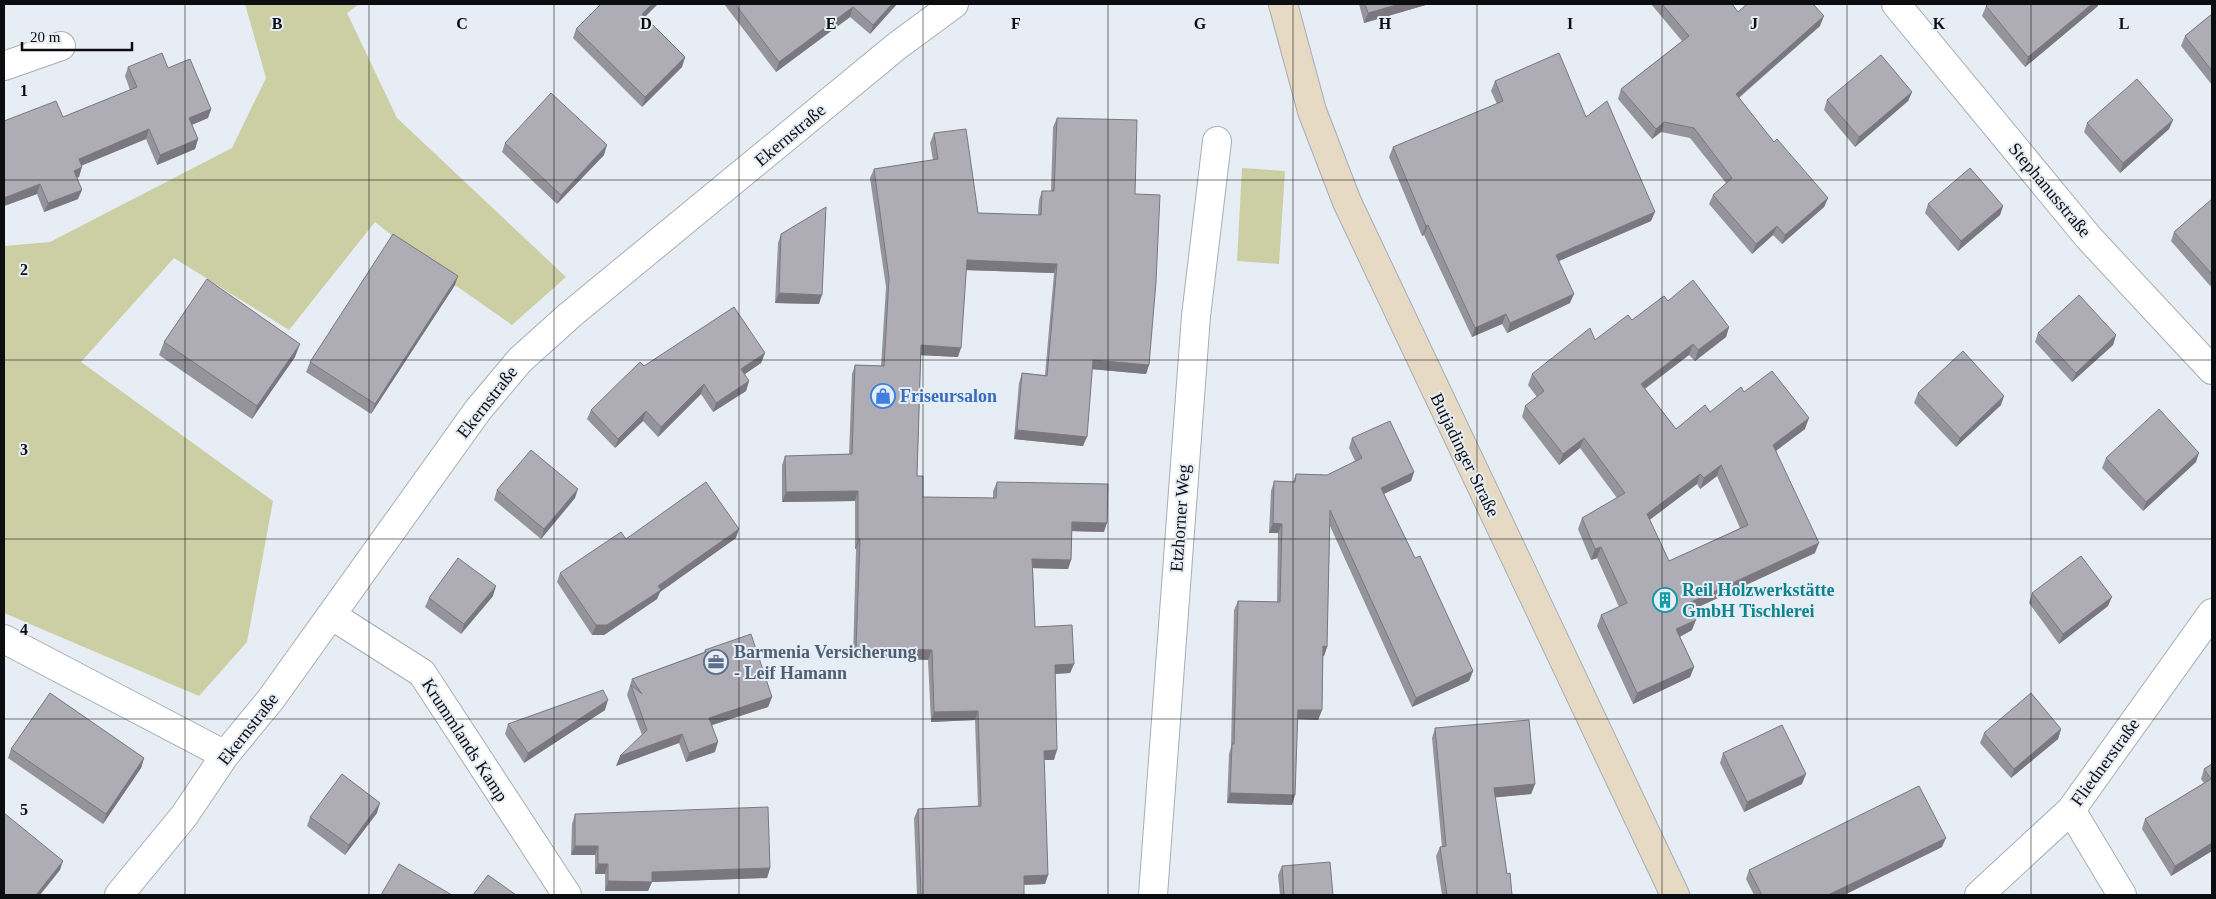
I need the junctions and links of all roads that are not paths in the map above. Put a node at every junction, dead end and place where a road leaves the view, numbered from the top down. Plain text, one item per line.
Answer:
1 (954, 4) edge
2 (1282, 4) edge
3 (1896, 4) edge
4 (60, 46) dead end
5 (4, 66) edge
6 (1218, 141) dead end
7 (2212, 370) edge
8 (2212, 613) edge
9 (331, 615) junction
10 (6, 646) edge
11 (226, 755) junction
12 (2071, 810) junction
13 (119, 895) edge
14 (567, 895) edge
15 (1153, 895) edge
16 (1676, 895) edge
17 (1979, 895) edge
18 (2122, 895) edge

1 - 9 street, Ekernstraße
2 - 16 street, Butjadinger Straße
3 - 7 street, Stephanusstraße
4 - 5 street
6 - 15 street, Etzhorner Weg
8 - 12 street, Fliednerstraße
9 - 11 street, Ekernstraße
9 - 14 street, Krummlands Kamp
10 - 11 street
11 - 13 street, Ekernstraße
12 - 17 street, Fliednerstraße
12 - 18 street

